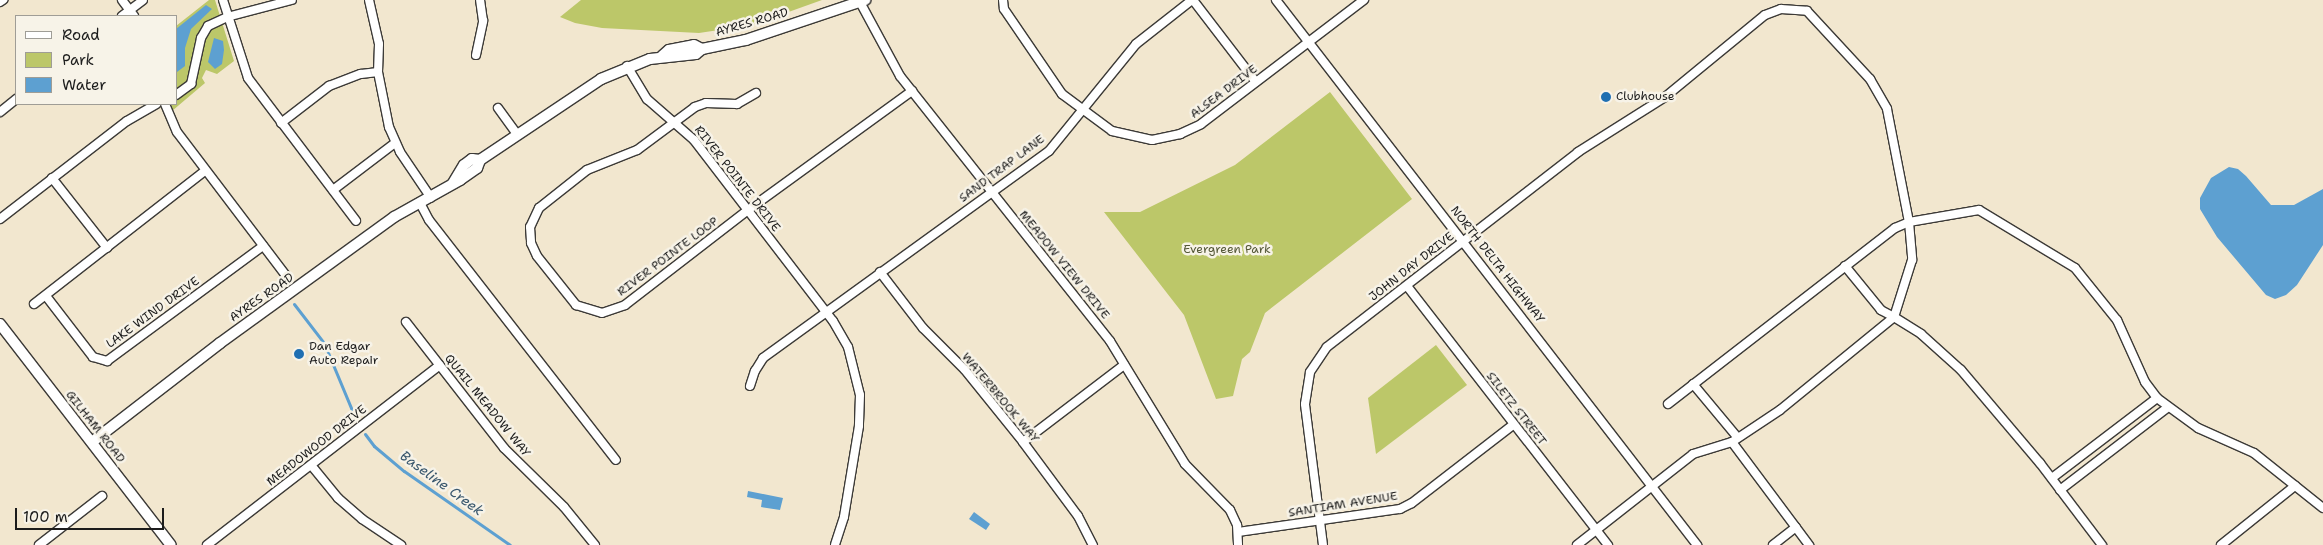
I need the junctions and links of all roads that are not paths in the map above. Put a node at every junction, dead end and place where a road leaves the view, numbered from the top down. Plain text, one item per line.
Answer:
1 (3, 0) edge
2 (122, 0) edge
3 (143, 0) edge
4 (223, 0) edge
5 (292, 0) edge
6 (369, 0) edge
7 (480, 0) edge
8 (1004, 0) edge
9 (1192, 0) edge
10 (1276, 0) edge
11 (1364, 0) edge
12 (862, 1) edge
13 (0, 2) edge
14 (132, 13) edge
15 (228, 17) junction
16 (1308, 41) junction
17 (476, 55) dead end
18 (627, 66) junction
19 (378, 72) junction
20 (1256, 82) junction
21 (912, 91) junction
22 (178, 94) edge
23 (756, 94) dead end
24 (15, 100) edge
25 (154, 105) edge
26 (165, 105) edge
27 (498, 108) dead end
28 (1082, 111) junction
29 (0, 112) edge
30 (674, 122) junction
31 (281, 123) junction
32 (518, 134) junction
33 (395, 143) junction
34 (205, 171) junction
35 (52, 178) junction
36 (333, 190) junction
37 (991, 192) junction
38 (431, 198) junction
39 (420, 203) junction
40 (748, 210) junction
41 (0, 219) edge
42 (356, 221) dead end
43 (1909, 222) junction
44 (1464, 240) junction
45 (263, 246) junction
46 (107, 248) junction
47 (1845, 266) junction
48 (880, 272) junction
49 (287, 277) dead end
50 (1407, 286) junction
51 (46, 296) junction
52 (34, 304) dead end
53 (825, 311) junction
54 (1894, 317) junction
55 (406, 322) dead end
56 (0, 324) edge
57 (1124, 365) junction
58 (440, 366) junction
59 (1693, 384) junction
60 (750, 386) dead end
61 (2157, 398) junction
62 (1668, 404) dead end
63 (2168, 407) junction
64 (1513, 425) junction
65 (1735, 440) junction
66 (92, 442) junction
67 (1023, 442) junction
68 (616, 460) dead end
69 (311, 465) junction
70 (2052, 478) junction
71 (1652, 486) junction
72 (2295, 486) junction
73 (2060, 490) junction
74 (102, 496) dead end
75 (2323, 508) edge
76 (1318, 520) junction
77 (1796, 527) junction
78 (1596, 530) junction
79 (1238, 532) junction
80 (43, 544) edge
81 (171, 545) edge
82 (207, 545) edge
83 (401, 545) edge
84 (596, 545) edge
85 (835, 545) edge
86 (1093, 545) edge
87 (1238, 545) edge
88 (1324, 545) edge
89 (1577, 545) edge
90 (1608, 545) edge
91 (1697, 545) edge
92 (1773, 545) edge
93 (1809, 545) edge
94 (2102, 545) edge
95 (2221, 545) edge

1 - 13 street
2 - 14 street
3 - 14 street
4 - 15 street
5 - 15 street
6 - 19 street
7 - 17 street
8 - 28 street, ALSEA DRIVE
9 - 20 street
9 - 28 street, SAND TRAP LANE
10 - 16 street, NORTH DELTA HIGHWAY
11 - 16 street, ALSEA DRIVE
12 - 18 street, AYRES ROAD
12 - 21 street, MEADOW VIEW DRIVE
15 - 22 street
15 - 31 street
16 - 20 street, ALSEA DRIVE
16 - 44 street, NORTH DELTA HIGHWAY
18 - 30 street, RIVER POINTE DRIVE
18 - 32 street, AYRES ROAD
19 - 31 street
19 - 33 street
20 - 28 street, ALSEA DRIVE
21 - 37 street, MEADOW VIEW DRIVE
21 - 40 street, RIVER POINTE LOOP
23 - 30 street, RIVER POINTE LOOP
24 - 29 street
25 - 35 street
26 - 34 street
27 - 32 street
28 - 37 street, SAND TRAP LANE
30 - 40 street, RIVER POINTE DRIVE
30 - 40 street, RIVER POINTE LOOP
31 - 36 street
32 - 38 street, AYRES ROAD
33 - 36 street
33 - 38 street
34 - 45 street
34 - 46 street
35 - 41 street
35 - 46 street
36 - 42 street
37 - 48 street, SAND TRAP LANE
37 - 57 street, MEADOW VIEW DRIVE
38 - 39 street, AYRES ROAD
39 - 66 street, AYRES ROAD
39 - 68 street
40 - 53 street, RIVER POINTE DRIVE
43 - 44 street, JOHN DAY DRIVE
43 - 47 street
43 - 54 street, JOHN DAY DRIVE
43 - 61 street
44 - 50 street, JOHN DAY DRIVE
44 - 71 street, NORTH DELTA HIGHWAY
45 - 49 street
45 - 51 street, LAKE WIND DRIVE
46 - 51 street
47 - 54 street
47 - 59 street
48 - 53 street, SAND TRAP LANE
48 - 67 street, WATERBROOK WAY
50 - 64 street, SILETZ STREET
50 - 76 street, JOHN DAY DRIVE
51 - 52 street
53 - 60 street
53 - 85 street, RIVER POINTE DRIVE
54 - 65 street
54 - 70 street
55 - 58 street, QUAIL MEADOW WAY
56 - 66 street, GILHAM ROAD
57 - 67 street
57 - 79 street, MEADOW VIEW DRIVE
58 - 69 street, MEADOWOOD DRIVE
58 - 84 street, QUAIL MEADOW WAY
59 - 62 street
59 - 65 street
61 - 63 street
61 - 70 street
63 - 72 street
63 - 73 street
64 - 76 street, SANTIAM AVENUE
64 - 78 street, SILETZ STREET
65 - 71 street
65 - 77 street
66 - 81 street, GILHAM ROAD
67 - 86 street, WATERBROOK WAY
69 - 82 street, MEADOWOOD DRIVE
69 - 83 street
70 - 73 street
71 - 78 street
71 - 91 street, NORTH DELTA HIGHWAY
72 - 75 street
72 - 95 street
73 - 94 street
74 - 80 street
76 - 79 street, SANTIAM AVENUE
76 - 88 street, JOHN DAY DRIVE
77 - 92 street
77 - 93 street
78 - 89 street
78 - 90 street, SILETZ STREET
79 - 87 street, MEADOW VIEW DRIVE

